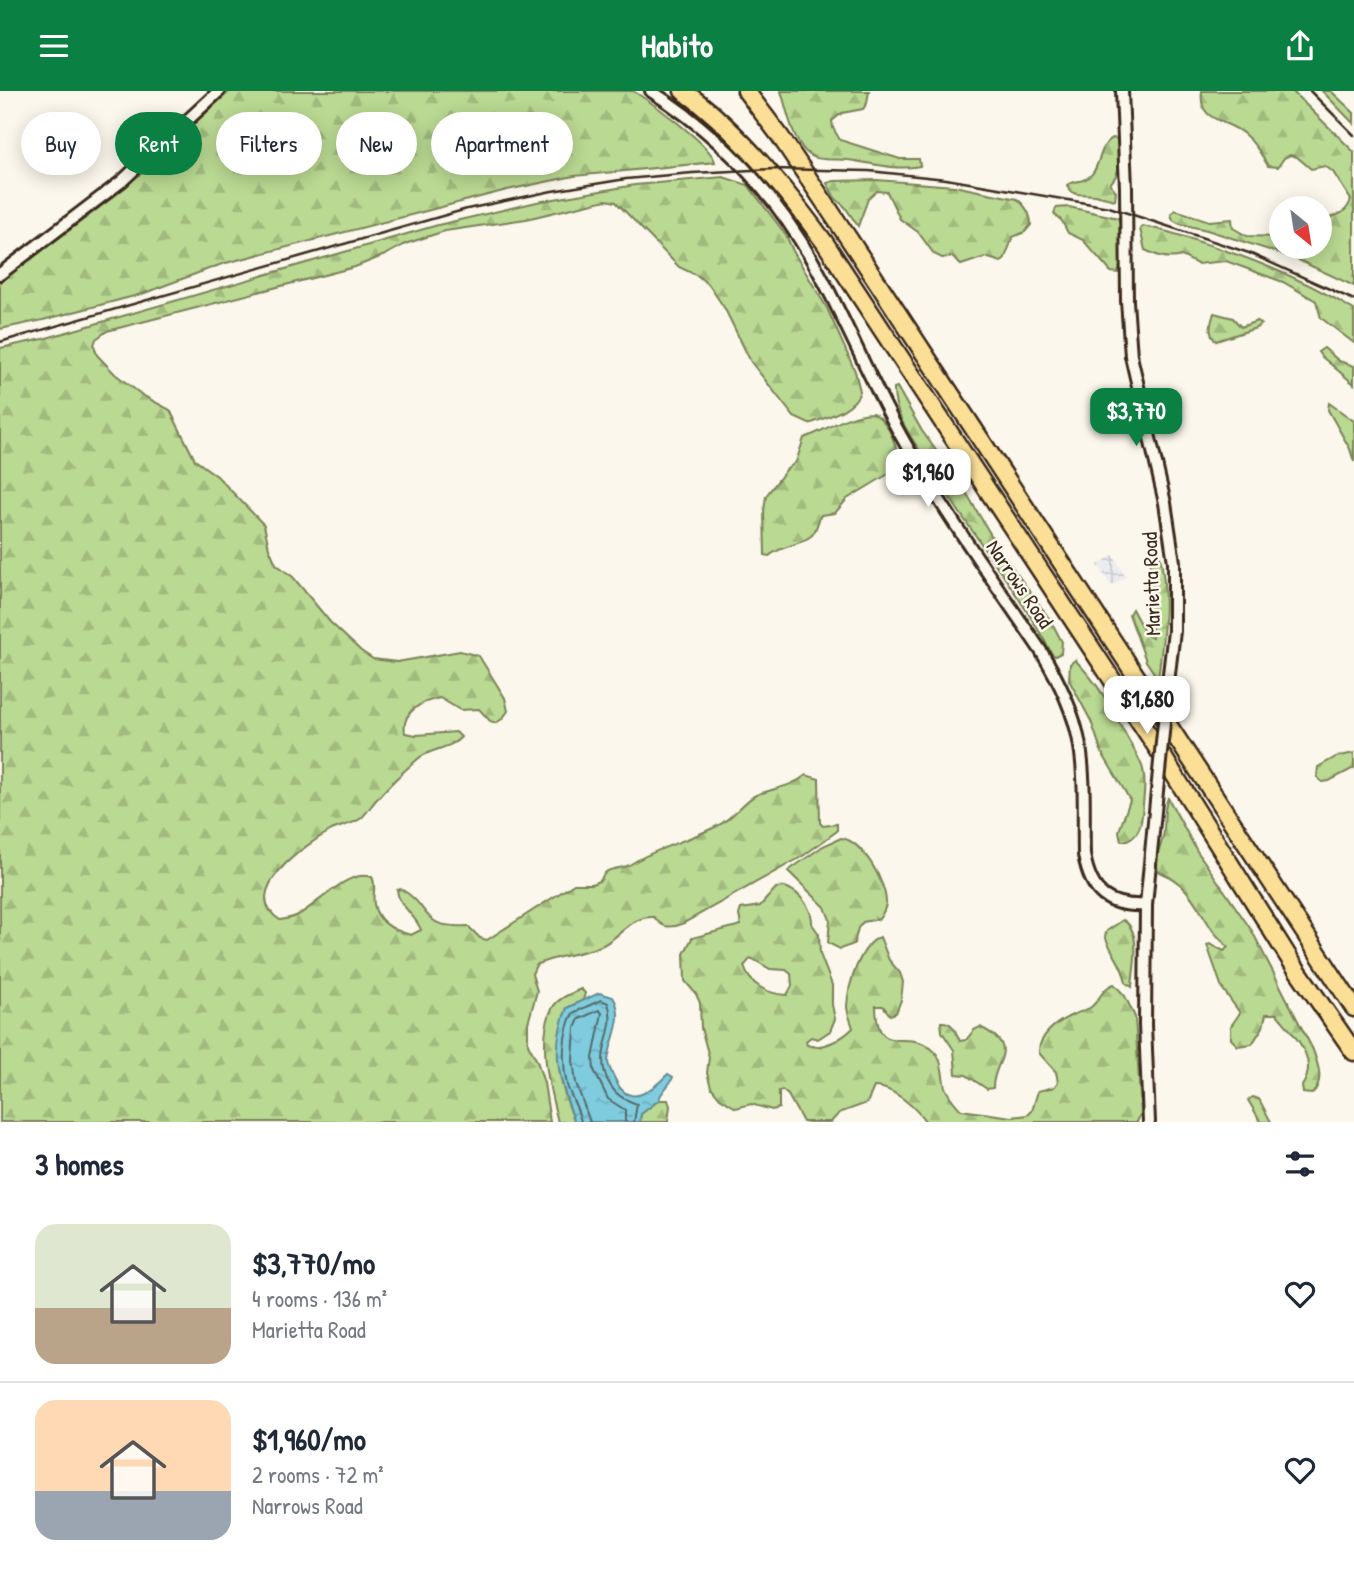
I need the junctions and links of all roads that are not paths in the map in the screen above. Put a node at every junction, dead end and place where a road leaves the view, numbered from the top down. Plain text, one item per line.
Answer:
1 (219, 91) edge
2 (651, 91) edge
3 (683, 91) edge
4 (746, 91) edge
5 (1122, 91) edge
6 (0, 274) edge
7 (1146, 905) junction
8 (1354, 1008) edge
9 (1354, 1052) edge
10 (1149, 1122) edge

1 - 6 street
2 - 7 street, Narrows Road
3 - 9 highway
4 - 8 highway
5 - 7 street, Marietta Road, bridge
7 - 10 street, Marietta Road

